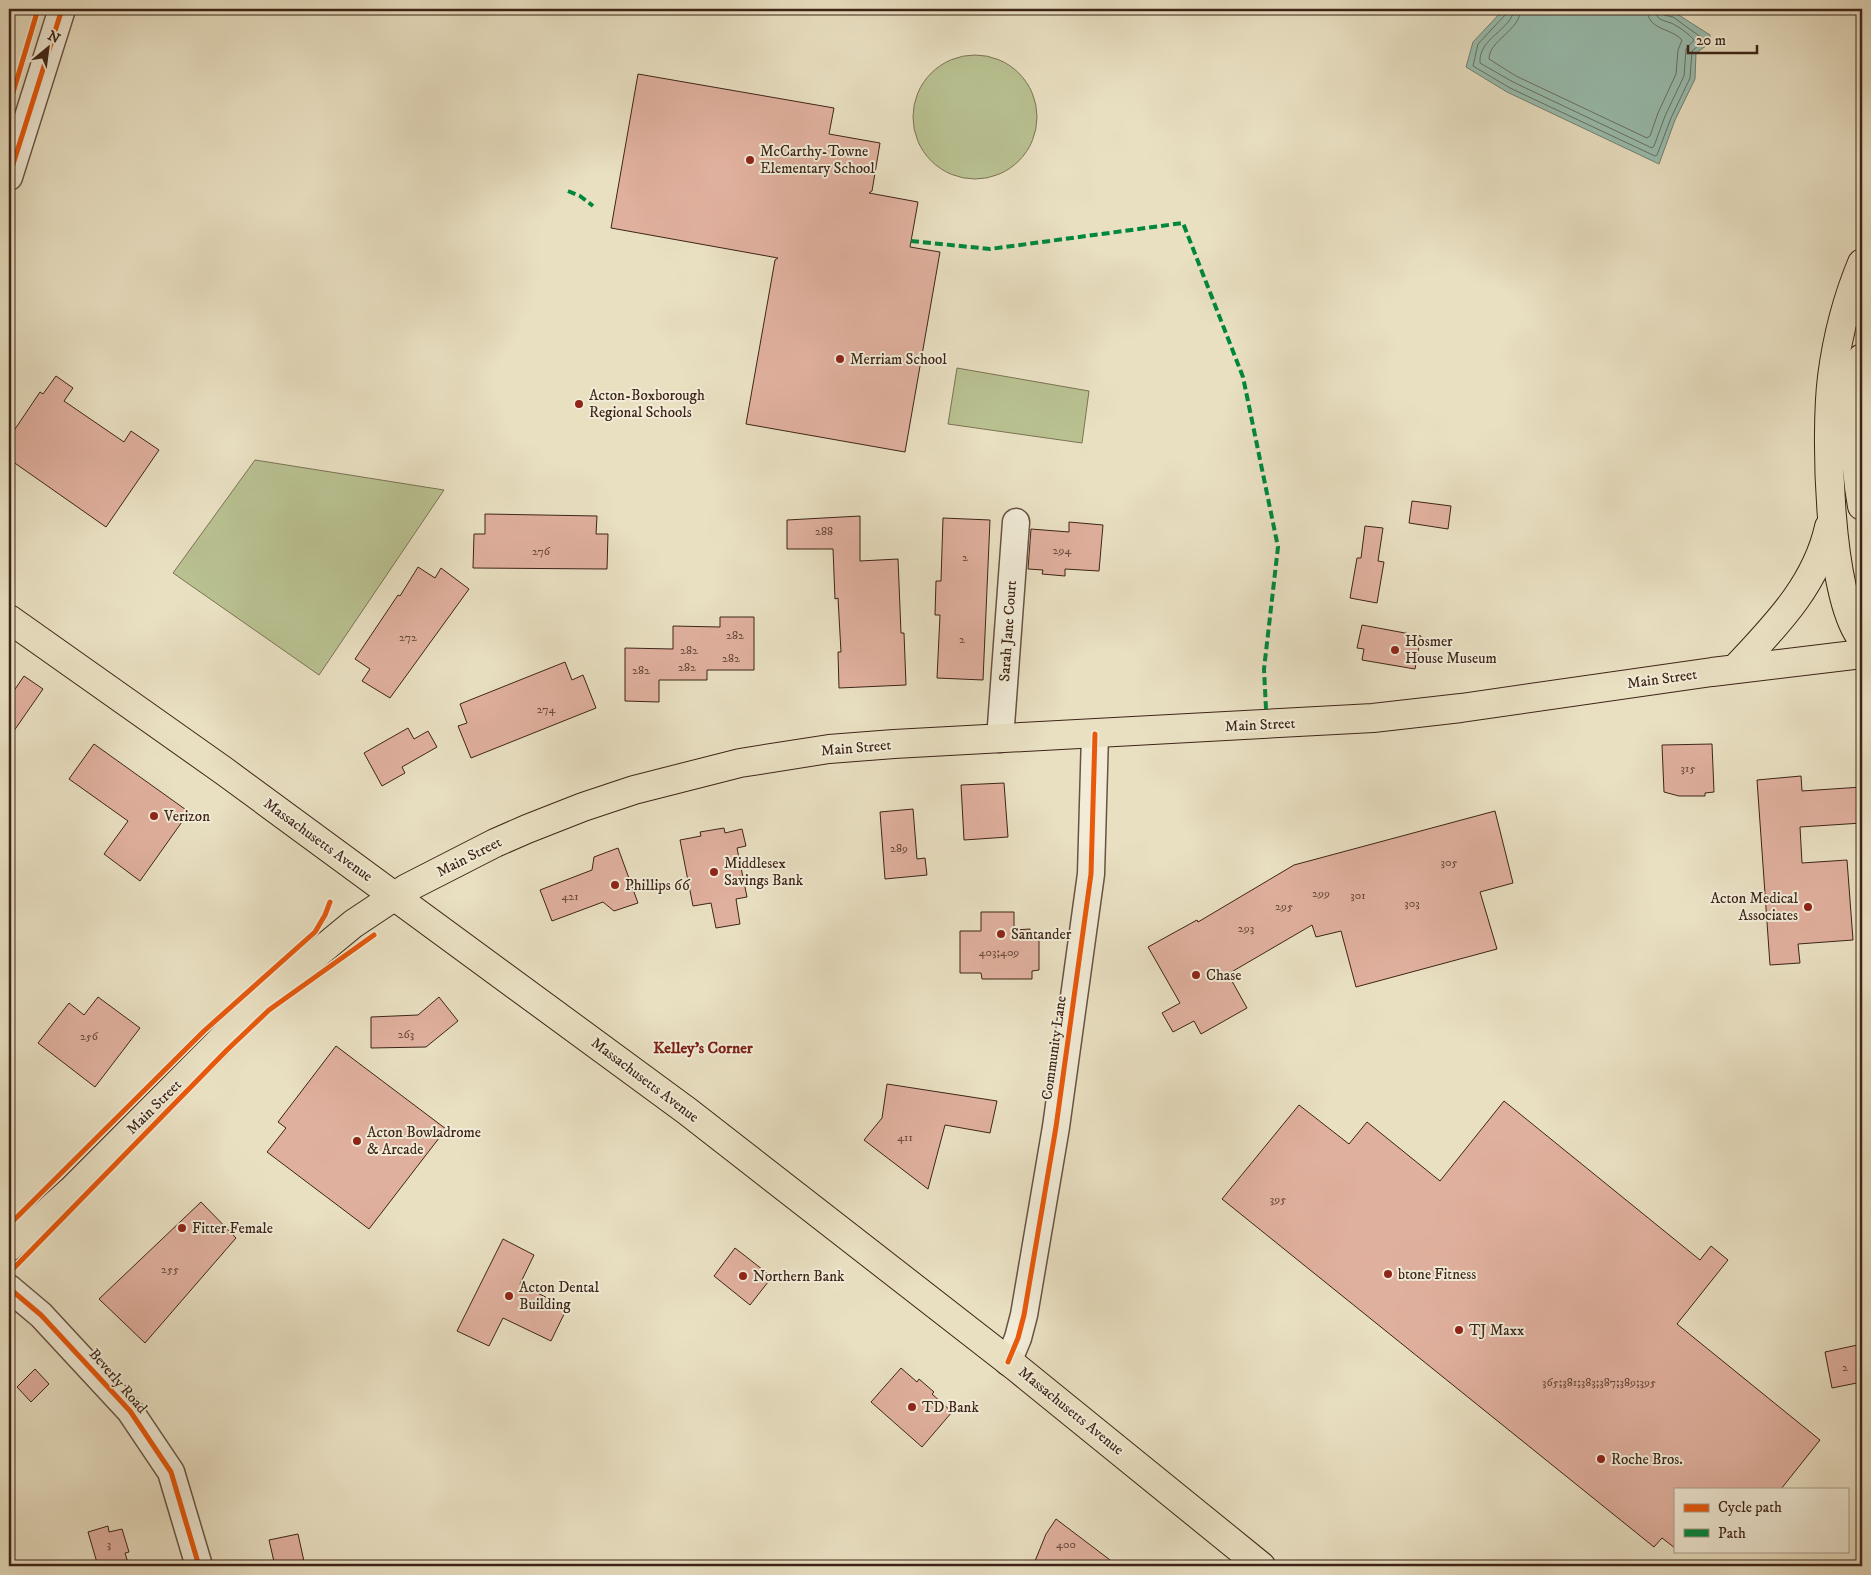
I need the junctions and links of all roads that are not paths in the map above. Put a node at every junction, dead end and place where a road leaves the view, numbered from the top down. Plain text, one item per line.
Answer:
1 (62, 9) edge
2 (9, 177) edge
3 (1862, 263) edge
4 (1862, 358) edge
5 (1831, 491) junction
6 (1862, 506) edge
7 (1016, 522) dead end
8 (9, 619) edge
9 (1862, 639) edge
10 (1862, 654) edge
11 (1735, 669) junction
12 (1094, 734) junction
13 (1000, 739) junction
14 (394, 896) junction
15 (9, 1247) edge
16 (9, 1288) edge
17 (1008, 1362) junction
18 (200, 1566) edge
19 (1261, 1566) edge

1 - 2 street
3 - 5 main road
4 - 6 main road
5 - 9 main road
5 - 11 main road
7 - 13 street, Sarah Jane Court
8 - 14 main road, Massachusetts Avenue
10 - 11 main road, Main Street
11 - 12 main road, Main Street
12 - 13 main road, Main Street
12 - 17 street, Community Lane
13 - 14 main road, Main Street
14 - 15 main road, Main Street
14 - 17 main road, Massachusetts Avenue
16 - 18 street, Beverly Road
17 - 19 main road, Massachusetts Avenue

